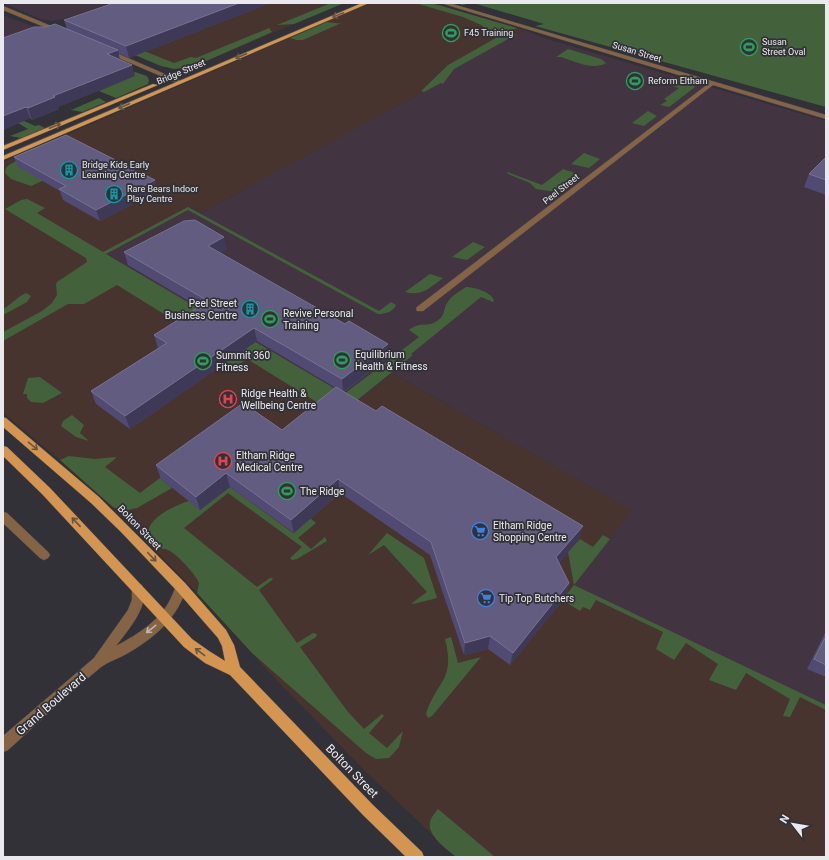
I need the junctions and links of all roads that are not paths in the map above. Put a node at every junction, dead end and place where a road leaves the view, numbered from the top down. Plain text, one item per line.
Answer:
1 (366, 3) edge
2 (444, 3) edge
3 (3, 8) edge
4 (57, 25) edge
5 (50, 27) junction
6 (40, 31) edge
7 (69, 35) edge
8 (102, 49) edge
9 (176, 78) junction
10 (712, 83) junction
11 (826, 117) edge
12 (3, 148) edge
13 (3, 158) edge
14 (420, 309) dead end
15 (3, 421) edge
16 (3, 450) edge
17 (3, 516) edge
18 (44, 555) dead end
19 (181, 588) junction
20 (138, 589) junction
21 (165, 618) junction
22 (98, 662) junction
23 (234, 670) junction
24 (3, 745) edge
25 (417, 857) edge

1 -> 9 main road, Bridge Street
2 - 10 street, Susan Street
3 - 5 street
4 - 5 street
5 - 6 street
5 - 7 street
8 - 9 street
12 -> 9 main road, Bridge Street
9 -> 13 main road, Bridge Street
10 - 11 street, Susan Street
10 - 14 street, Peel Street
15 -> 19 main road, Bolton Street
20 -> 16 main road, Bolton Street
17 - 18 street
19 - 21 street, Grand Boulevard
19 - 23 main road, Bolton Street
20 - 21 main road, Bolton Street
20 - 22 street, Grand Boulevard
21 -> 22 street, Grand Boulevard
23 -> 21 main road, Bolton Street
22 - 24 street, Grand Boulevard
23 - 25 main road, Bolton Street

